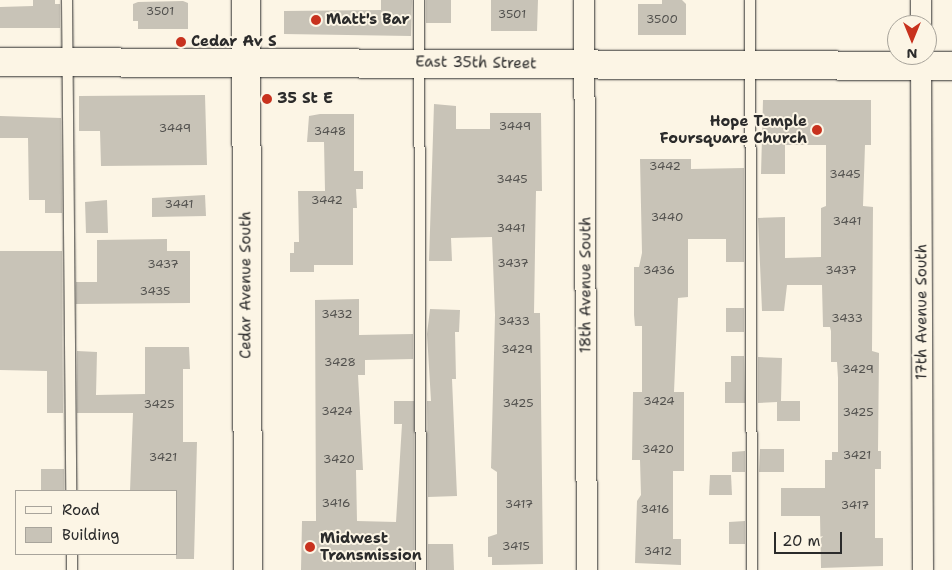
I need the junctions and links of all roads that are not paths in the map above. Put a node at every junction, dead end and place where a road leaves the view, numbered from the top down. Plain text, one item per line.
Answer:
1 (67, 0) edge
2 (246, 0) edge
3 (420, 0) edge
4 (584, 0) edge
5 (750, 0) edge
6 (921, 0) edge
7 (921, 15) edge
8 (887, 61) edge
9 (0, 62) edge
10 (67, 62) junction
11 (245, 62) junction
12 (419, 63) junction
13 (937, 63) edge
14 (585, 65) junction
15 (750, 65) junction
16 (921, 65) edge
17 (952, 66) edge
18 (71, 490) edge
19 (72, 555) edge
20 (72, 570) edge
21 (248, 570) edge
22 (421, 570) edge
23 (587, 570) edge
24 (752, 570) edge
25 (923, 570) edge

1 - 10 lane
2 - 11 street, Cedar Avenue South
3 - 12 lane
4 - 14 street, 18th Avenue South
5 - 15 lane
6 - 7 street
8 - 15 street, East 35th Street
9 - 10 street, East 35th Street
10 - 11 street, East 35th Street
10 - 18 lane
11 - 12 street, East 35th Street
11 - 21 street, Cedar Avenue South
12 - 14 street, East 35th Street
12 - 22 lane
13 - 17 street, East 35th Street
14 - 15 street, East 35th Street
14 - 23 street, 18th Avenue South
15 - 24 lane
16 - 25 street, 17th Avenue South
19 - 20 lane

